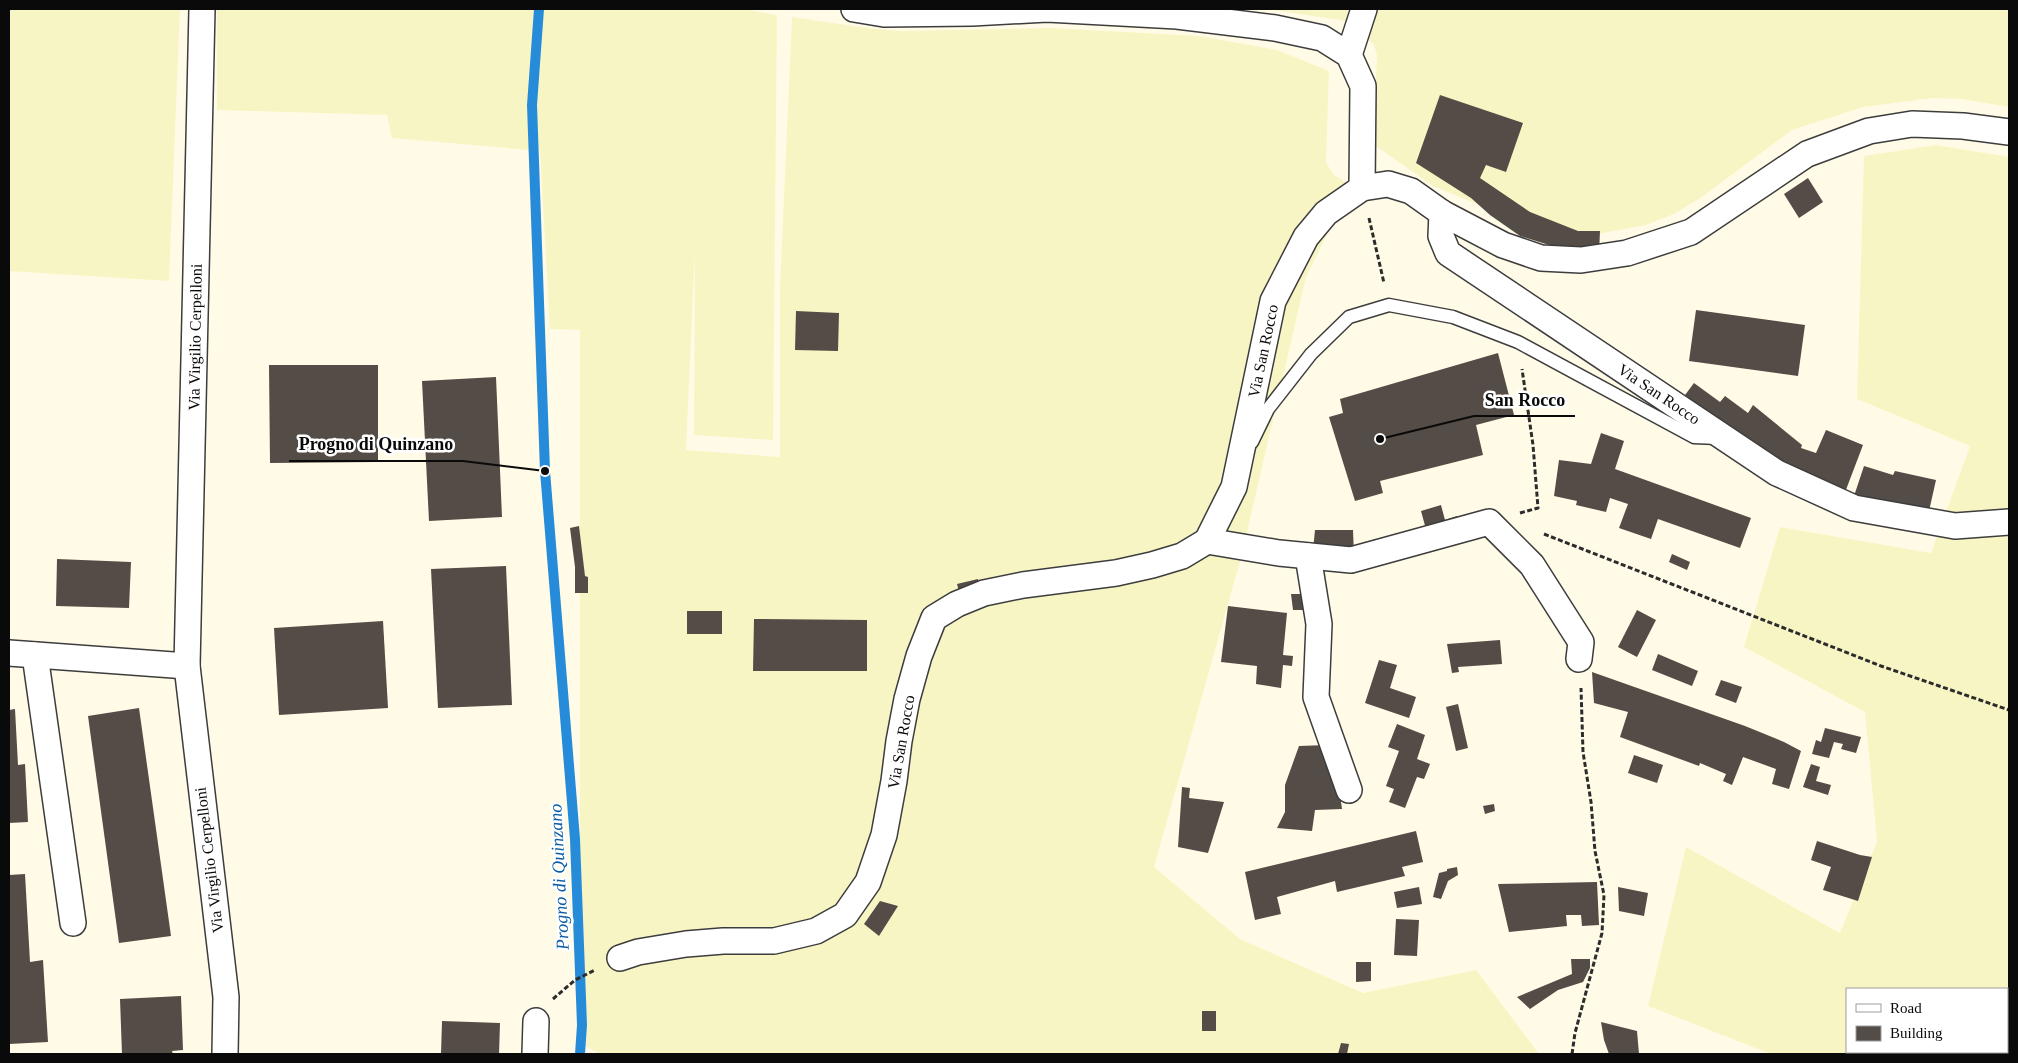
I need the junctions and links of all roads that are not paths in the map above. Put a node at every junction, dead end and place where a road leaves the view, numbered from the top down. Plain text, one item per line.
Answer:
1 (202, 9) edge
2 (854, 9) edge
3 (1364, 9) edge
4 (1349, 55) junction
5 (2009, 132) edge
6 (1362, 188) junction
7 (1442, 213) junction
8 (1725, 438) junction
9 (1238, 468) junction
10 (2009, 522) edge
11 (1207, 541) junction
12 (1308, 556) junction
13 (9, 653) edge
14 (34, 655) junction
15 (1579, 659) road end
16 (187, 666) junction
17 (1349, 790) dead end
18 (73, 923) dead end
19 (620, 958) road end
20 (536, 1022) road end
21 (225, 1054) edge
22 (535, 1054) edge

1 - 16 street, Via Virgilio Cerpelloni
2 - 4 street
3 - 4 street
4 - 6 street
5 - 7 street
6 - 7 street, Via San Rocco
6 - 9 street, Via San Rocco
7 - 8 street, Via San Rocco
8 - 9 lane
8 - 10 street, Via San Rocco
9 - 11 street, Via San Rocco
11 - 12 street
11 - 19 street, Via San Rocco
12 - 15 street
12 - 17 street
13 - 14 street
14 - 16 street
14 - 18 street
16 - 21 street, Via Virgilio Cerpelloni
20 - 22 street

